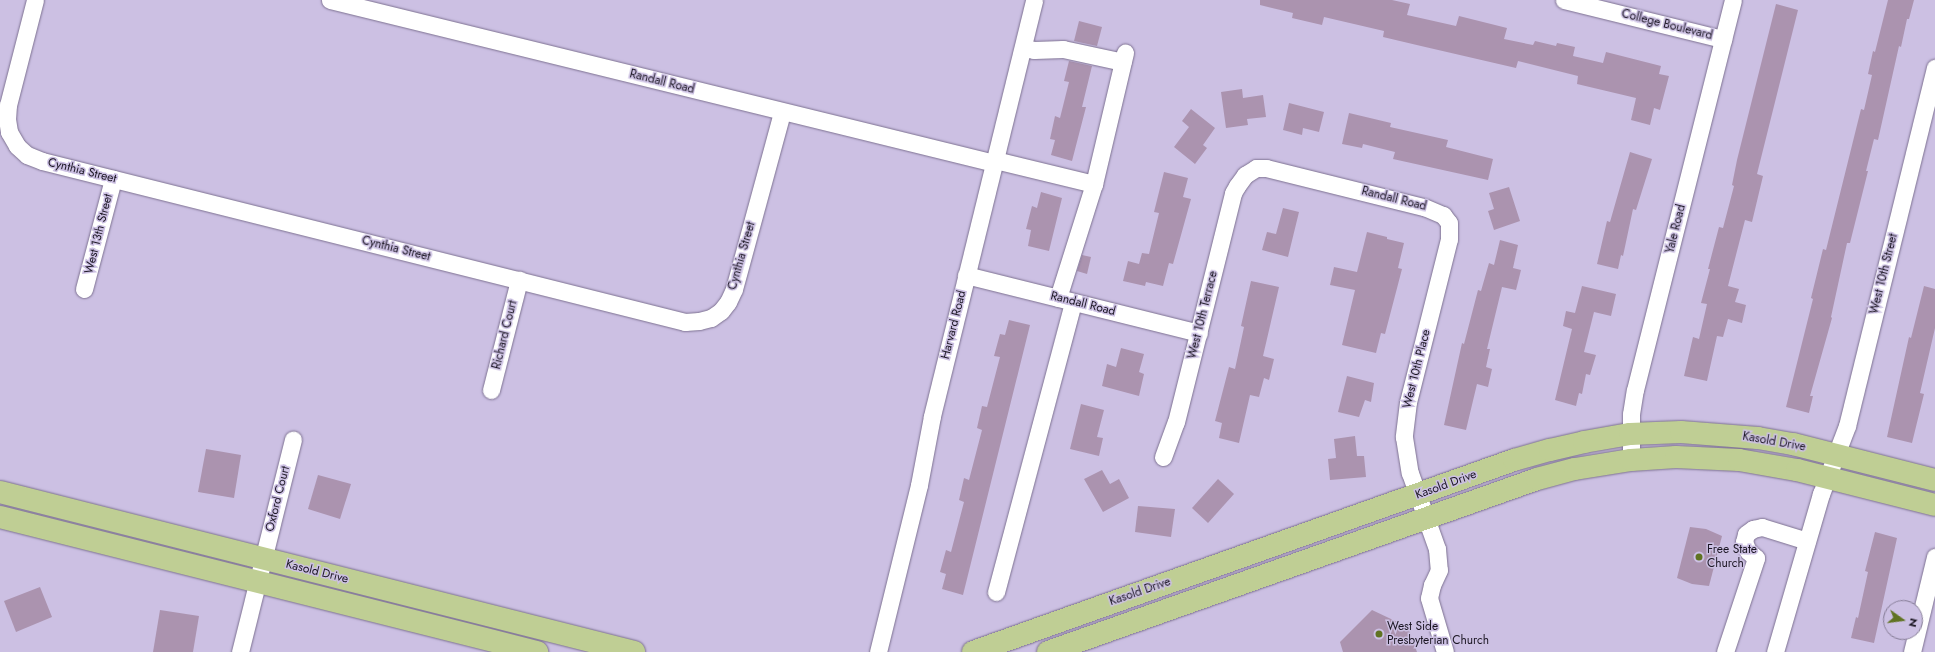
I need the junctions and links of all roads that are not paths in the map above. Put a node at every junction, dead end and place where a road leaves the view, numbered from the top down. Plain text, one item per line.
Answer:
1 (35, 0) edge
2 (330, 0) edge
3 (1034, 0) edge
4 (1564, 0) edge
5 (1733, 0) edge
6 (1723, 39) junction
7 (1023, 48) junction
8 (1934, 76) edge
9 (782, 112) junction
10 (994, 162) junction
11 (1245, 175) joint
12 (113, 179) junction
13 (1094, 184) junction
14 (1448, 219) joint
15 (966, 275) junction
16 (519, 280) junction
17 (84, 289) dead end
18 (1065, 300) junction
19 (1199, 333) junction
20 (491, 390) dead end
21 (1630, 434) junction
22 (293, 440) dead end
23 (1837, 455) junction
24 (1163, 457) dead end
25 (1631, 460) junction
26 (1828, 478) junction
27 (1935, 480) edge
28 (0, 492) edge
29 (1417, 495) junction
30 (1935, 505) edge
31 (0, 517) edge
32 (1425, 518) junction
33 (1808, 540) junction
34 (1935, 557) edge
35 (263, 559) junction
36 (257, 582) junction
37 (996, 592) dead end
38 (240, 652) edge
39 (537, 652) edge
40 (634, 652) edge
41 (878, 652) edge
42 (974, 652) edge
43 (1048, 652) edge
44 (1445, 652) edge
45 (1725, 652) edge
46 (1775, 652) edge
47 (1912, 652) edge

1 - 12 street, Cynthia Street
2 - 9 street, Randall Road
3 - 7 street, Harvard Road
4 - 6 street, College Boulevard
5 - 6 street, Yale Road
6 - 21 street, Yale Road
7 - 10 street, Harvard Road
7 - 13 street
8 - 23 street, West 10th Street
9 - 10 street, Randall Road
9 - 16 street, Cynthia Street
10 - 13 street, Randall Road
10 - 15 street, Harvard Road
11 - 14 street, Randall Road
11 - 19 street, West 10th Terrace
12 - 16 street, Cynthia Street
12 - 17 street, West 13th Street
13 - 18 street
14 - 29 street, West 10th Place
15 - 18 street, Randall Road
15 - 41 street, Harvard Road
16 - 20 street, Richard Court
18 - 19 street, Randall Road
18 - 37 street
19 - 24 street, West 10th Terrace
21 - 23 main road, Kasold Drive
21 - 25 street, Yale Road
21 - 29 main road, Kasold Drive
22 - 35 street, Oxford Court
23 - 26 street, West 10th Street
23 - 27 main road, Kasold Drive
25 - 26 main road, Kasold Drive
25 - 32 main road, Kasold Drive
26 - 30 main road, Kasold Drive
26 - 33 street, West 10th Street
28 - 35 main road, Kasold Drive
29 - 32 street, West 10th Place
29 - 42 main road, Kasold Drive
31 - 36 main road, Kasold Drive
32 - 43 main road, Kasold Drive
32 - 44 street, West 10th Place
33 - 45 street
33 - 46 street, West 10th Street
34 - 47 street
35 - 36 street
35 - 40 main road, Kasold Drive
36 - 38 street
36 - 39 main road, Kasold Drive

